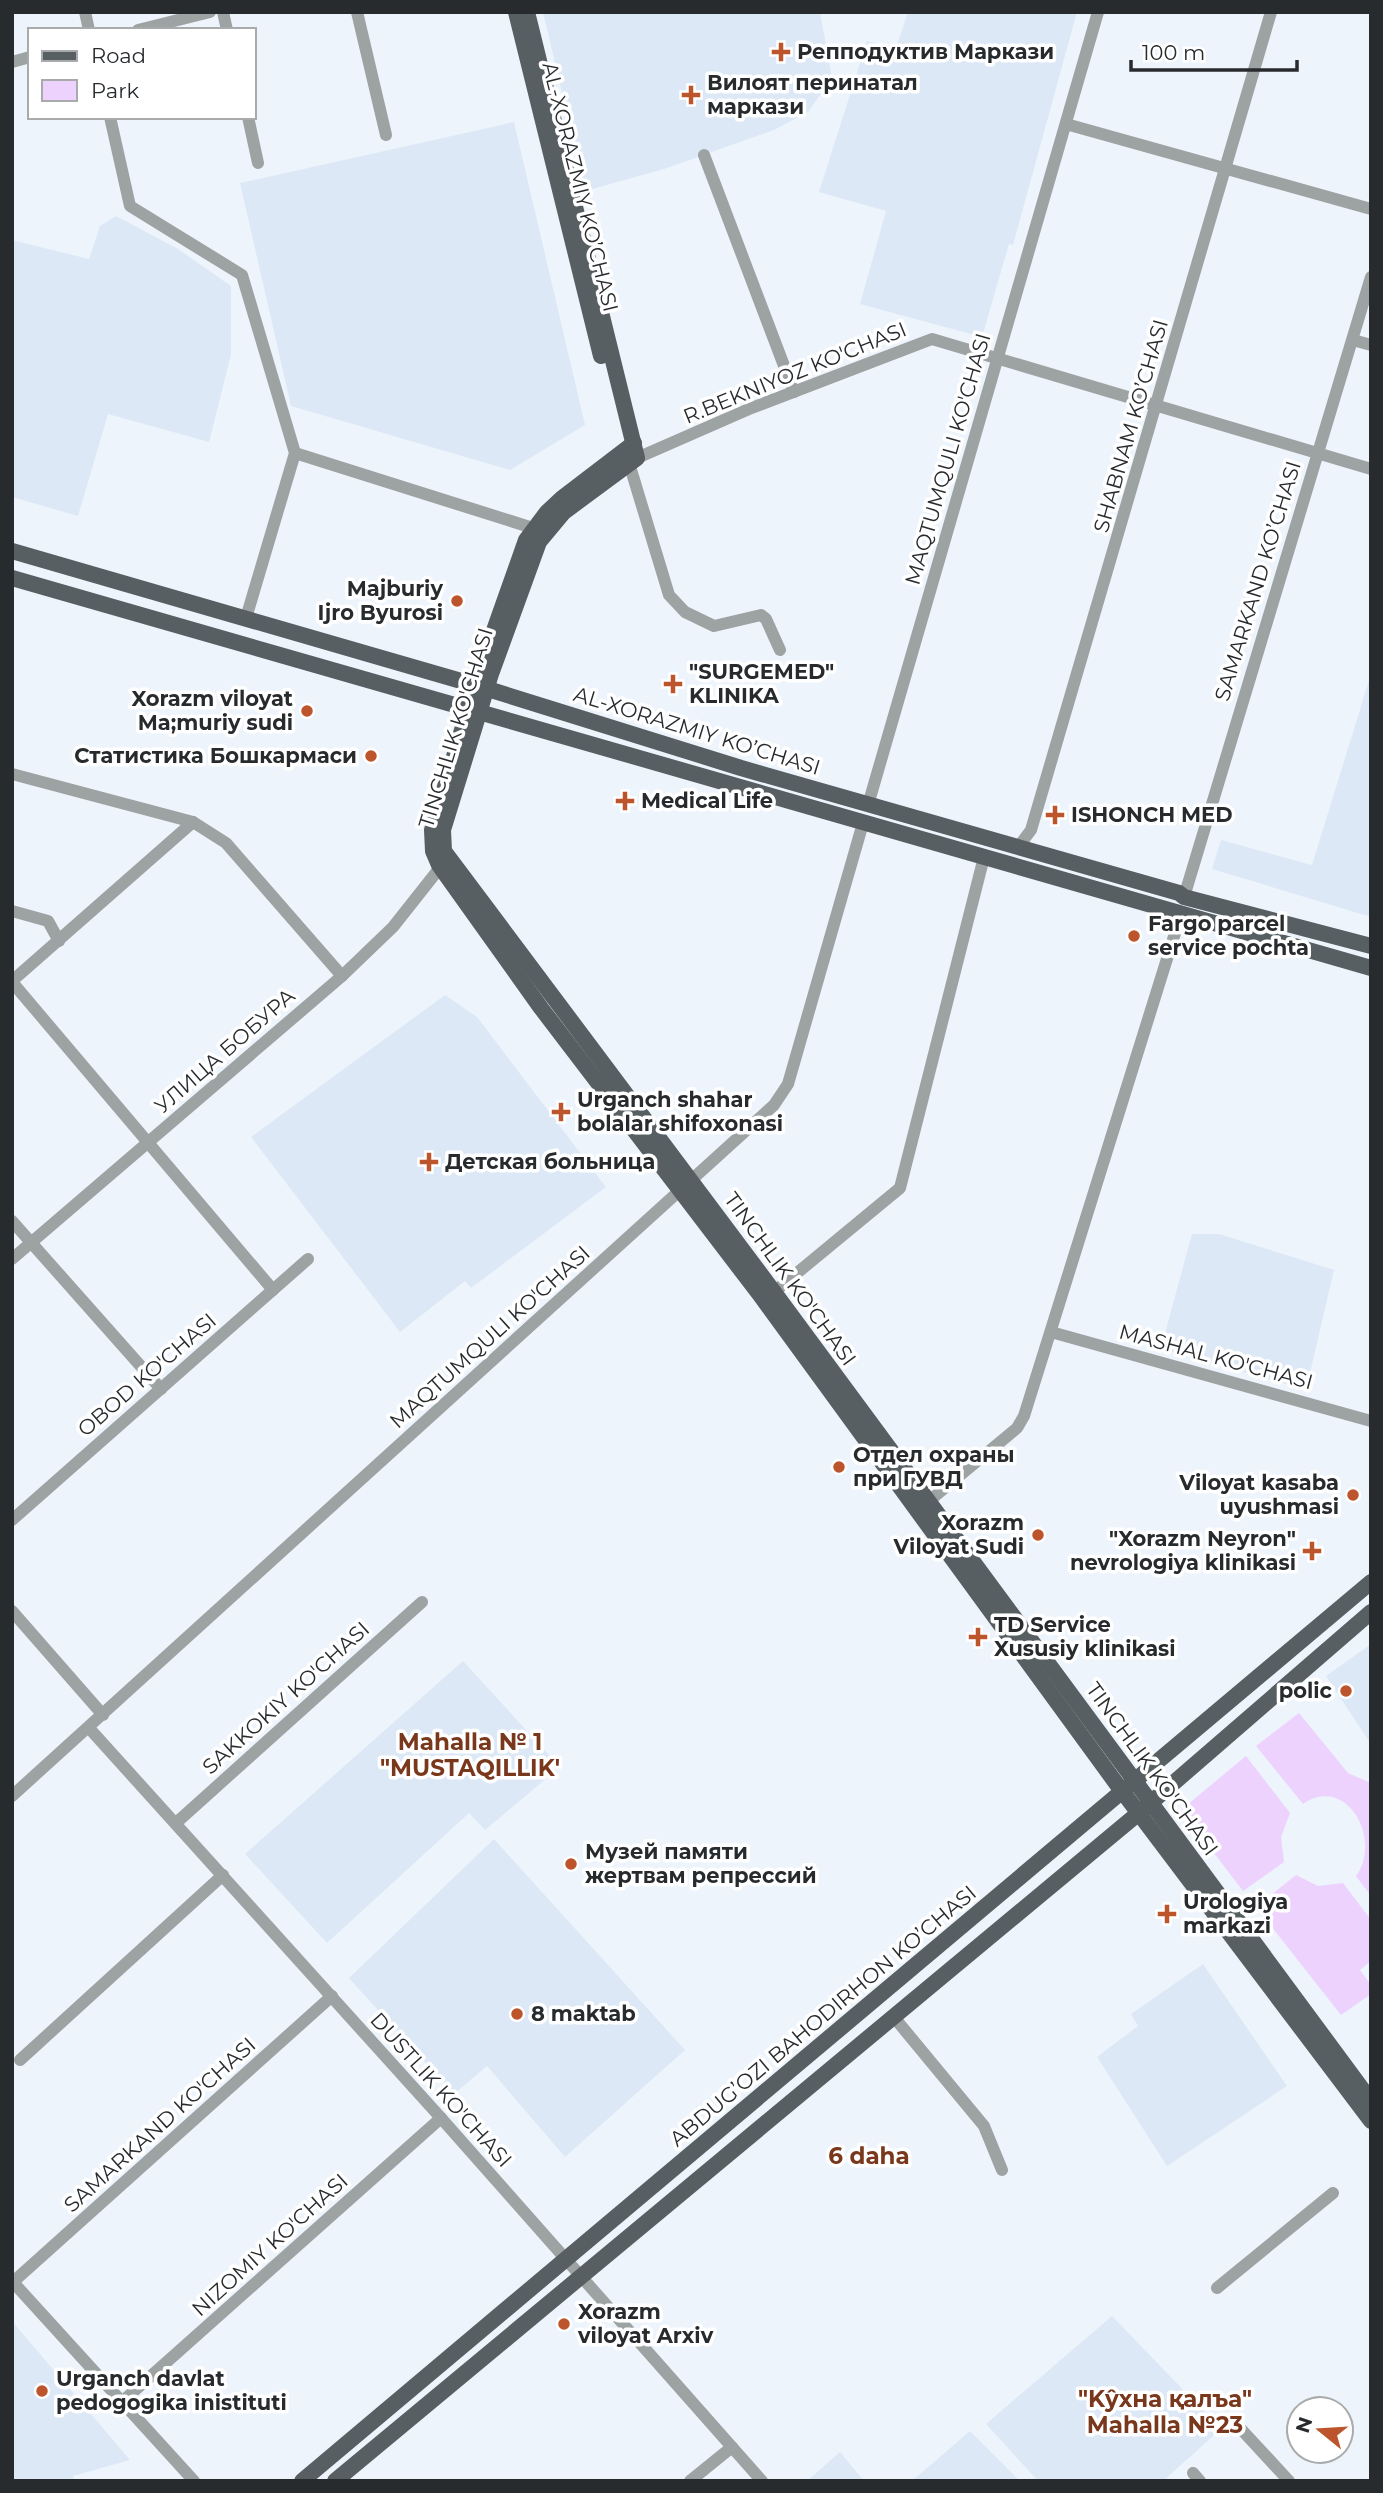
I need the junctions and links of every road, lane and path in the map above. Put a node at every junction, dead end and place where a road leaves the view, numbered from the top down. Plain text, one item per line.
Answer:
1 (210, 12) edge
2 (357, 12) edge
3 (516, 12) edge
4 (527, 12) edge
5 (1098, 12) edge
6 (1271, 12) edge
7 (146, 28) edge
8 (110, 119) edge
9 (248, 119) edge
10 (1066, 124) junction
11 (386, 135) dead end
12 (704, 155) dead end
13 (258, 163) dead end
14 (1226, 169) junction
15 (1371, 209) edge
16 (1371, 277) edge
17 (1353, 340) junction
18 (1371, 345) edge
19 (998, 358) junction
20 (794, 392) junction
21 (1157, 407) junction
22 (295, 453) junction
23 (631, 453) junction
24 (1317, 454) junction
25 (1371, 469) edge
26 (533, 528) junction
27 (12, 551) edge
28 (12, 578) edge
29 (246, 618) junction
30 (780, 650) dead end
31 (481, 687) junction
32 (473, 711) junction
33 (12, 774) edge
34 (868, 805) junction
35 (193, 822) junction
36 (863, 823) junction
37 (1019, 846) junction
38 (984, 857) junction
39 (444, 862) junction
40 (1184, 897) junction
41 (12, 911) edge
42 (1181, 914) junction
43 (59, 941) junction
44 (1371, 946) edge
45 (1371, 968) edge
46 (342, 976) junction
47 (12, 981) edge
48 (149, 1142) junction
49 (684, 1187) junction
50 (12, 1220) edge
51 (31, 1243) junction
52 (12, 1259) edge
53 (308, 1259) dead end
54 (273, 1290) junction
55 (774, 1292) junction
56 (1051, 1332) junction
57 (161, 1388) junction
58 (1371, 1421) edge
59 (923, 1507) junction
60 (12, 1520) edge
61 (1371, 1582) edge
62 (422, 1602) dead end
63 (12, 1611) edge
64 (1371, 1612) edge
65 (103, 1715) junction
66 (89, 1728) junction
67 (1130, 1787) junction
68 (12, 1796) edge
69 (1145, 1807) junction
70 (176, 1823) junction
71 (223, 1875) junction
72 (332, 1996) junction
73 (893, 2016) junction
74 (20, 2060) dead end
75 (1366, 2097) edge
76 (441, 2118) junction
77 (1371, 2122) edge
78 (1002, 2171) dead end
79 (1333, 2193) dead end
80 (566, 2258) junction
81 (582, 2276) junction
82 (13, 2282) edge
83 (1217, 2288) dead end
84 (124, 2400) junction
85 (1240, 2428) dead end
86 (732, 2447) junction
87 (194, 2481) edge
88 (302, 2481) edge
89 (335, 2481) edge
90 (690, 2481) edge
91 (762, 2481) edge
92 (1289, 2481) edge

1 - 7 street
2 - 11 street
3 - 23 main road, AL-XORAZMIY KO’CHASI
4 - 23 main road, AL-XORAZMIY KO’CHASI
5 - 10 street, MAQTUMQULI KO'CHASI
6 - 14 street, SHABNAM KO’CHASI
8 - 22 street
9 - 13 street
10 - 14 street
10 - 19 street, MAQTUMQULI KO'CHASI
12 - 20 street
14 - 15 street
14 - 21 street, SHABNAM KO’CHASI
16 - 17 street, SAMARKAND KO’CHASI
17 - 18 street
17 - 24 street, SAMARKAND KO’CHASI
19 - 20 street, R.BEKNIYOZ KO'CHASI
19 - 21 street, R.BEKNIYOZ KO'CHASI
19 - 34 street, MAQTUMQULI KO'CHASI
20 - 23 street, R.BEKNIYOZ KO'CHASI
21 - 24 street, R.BEKNIYOZ KO'CHASI
21 - 37 street, SHABNAM KO’CHASI
22 - 26 street
22 - 29 street
23 - 26 main road, TINCHLIK KO'CHASI
23 - 30 street, AL-XORAZMIY KO’CHASI
23 - 31 main road, TINCHLIK KO'CHASI
24 - 25 street, R.BEKNIYOZ KO'CHASI
24 - 40 street, SAMARKAND KO’CHASI
26 - 31 main road, TINCHLIK KO'CHASI
27 - 29 main road, AL-XORAZMIY KO’CHASI
28 - 32 main road, AL-XORAZMIY KO’CHASI
29 - 31 main road, AL-XORAZMIY KO’CHASI
31 - 32 main road, TINCHLIK KO'CHASI
31 - 34 main road, AL-XORAZMIY KO’CHASI
32 - 36 main road, AL-XORAZMIY KO’CHASI
32 - 39 main road, TINCHLIK KO'CHASI
33 - 35 street
34 - 37 main road, AL-XORAZMIY KO’CHASI
35 - 43 street
35 - 46 street
36 - 38 main road, AL-XORAZMIY KO’CHASI
36 - 49 street, MAQTUMQULI KO'CHASI
37 - 40 main road, AL-XORAZMIY KO’CHASI
38 - 42 main road, AL-XORAZMIY KO’CHASI
38 - 55 street
39 - 46 street, УЛИЦА БОБУРА
39 - 49 main road, TINCHLIK KO'CHASI
40 - 44 main road, AL-XORAZMIY KO’CHASI
41 - 43 street
42 - 45 main road, AL-XORAZMIY KO’CHASI
42 - 56 street
43 - 47 street
46 - 48 street, УЛИЦА БОБУРА
47 - 48 street
48 - 51 street, УЛИЦА БОБУРА
48 - 54 street
49 - 55 main road, TINCHLIK KO'CHASI
49 - 59 main road, TINCHLIK KO'CHASI
49 - 65 street, MAQTUMQULI KO'CHASI
50 - 51 street
51 - 52 street, УЛИЦА БОБУРА
51 - 57 street
53 - 54 street, OBOD KO'CHASI
54 - 57 street, OBOD KO'CHASI
55 - 59 main road, TINCHLIK KO'CHASI
56 - 58 street, MASHAL KO'CHASI
56 - 59 street
57 - 60 street, OBOD KO'CHASI
59 - 67 main road, TINCHLIK KO'CHASI
61 - 67 main road, ABDUG’OZI BAHODIRHON KO’CHASI
62 - 70 street, SAKKOKIY KO'CHASI
63 - 65 street
64 - 69 main road
65 - 66 street, MAQTUMQULI KO'CHASI
66 - 68 street, MAQTUMQULI KO'CHASI
66 - 70 street, DUSTLIK KO'CHASI
67 - 69 main road, TINCHLIK KO'CHASI
67 - 80 main road, ABDUG’OZI BAHODIRHON KO’CHASI
69 - 73 main road
69 - 75 main road, TINCHLIK KO'CHASI
70 - 71 street, DUSTLIK KO'CHASI
71 - 72 street, DUSTLIK KO'CHASI
71 - 74 street
72 - 76 street, DUSTLIK KO'CHASI
72 - 82 street, SAMARKAND KO'CHASI
73 - 78 street
73 - 81 main road
75 - 77 main road, TINCHLIK KO'CHASI
76 - 80 street, DUSTLIK KO'CHASI
76 - 84 street, NIZOMIY KO'CHASI
79 - 83 street
80 - 81 street, DUSTLIK KO'CHASI
80 - 88 main road, ABDUG’OZI BAHODIRHON KO’CHASI
81 - 86 street, DUSTLIK KO'CHASI
81 - 89 main road
82 - 84 street
84 - 87 street
85 - 92 street
86 - 90 street
86 - 91 street, DUSTLIK KO'CHASI

